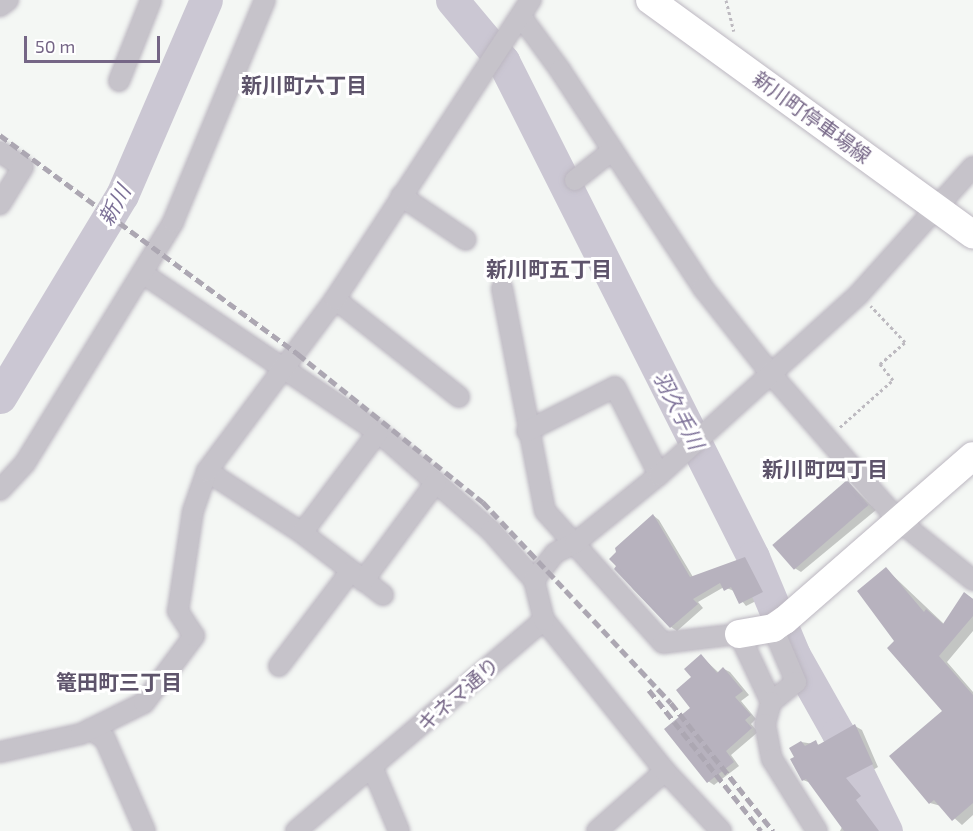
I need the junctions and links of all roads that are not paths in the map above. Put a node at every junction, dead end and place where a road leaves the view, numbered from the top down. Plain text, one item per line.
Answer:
1 (8, 0) edge
2 (151, 0) edge
3 (265, 0) edge
4 (531, 0) edge
5 (650, 0) edge
6 (0, 6) edge
7 (522, 18) junction
8 (119, 81) dead end
9 (613, 150) junction
10 (0, 153) edge
11 (973, 167) edge
12 (574, 180) dead end
13 (401, 196) junction
14 (0, 204) edge
15 (933, 208) junction
16 (973, 235) edge
17 (466, 240) dead end
18 (142, 273) junction
19 (502, 288) dead end
20 (335, 299) junction
21 (285, 371) junction
22 (771, 374) junction
23 (459, 398) dead end
24 (527, 431) junction
25 (378, 432) junction
26 (973, 456) edge
27 (207, 471) junction
28 (659, 475) junction
29 (436, 482) junction
30 (0, 490) edge
31 (899, 521) junction
32 (302, 533) junction
33 (575, 543) junction
34 (356, 577) junction
35 (534, 580) junction
36 (973, 580) edge
37 (383, 595) dead end
38 (544, 620) junction
39 (773, 628) junction
40 (739, 634) junction
41 (279, 666) dead end
42 (771, 702) junction
43 (90, 729) junction
44 (0, 752) edge
45 (373, 769) junction
46 (665, 771) junction
47 (145, 831) edge
48 (296, 831) edge
49 (399, 831) edge
50 (597, 831) edge
51 (721, 831) edge
52 (817, 831) edge

1 - 6 street
2 - 8 street
3 - 18 street
4 - 7 street
5 - 15 main road, 新川町停車場線
7 - 9 street
7 - 13 street
9 - 12 street
9 - 22 street
10 - 14 street
11 - 15 street
13 - 17 street
13 - 20 street
15 - 16 main road, 新川町停車場線
15 - 22 street
18 - 21 street
18 - 30 street
19 - 24 street
20 - 21 street
20 - 23 street
21 - 25 street
21 - 27 street
22 - 28 street
22 - 31 street
24 - 28 street
24 - 33 street
25 - 29 street
25 - 32 street
26 - 31 main road
27 - 32 street
27 - 43 street
28 - 33 street
29 - 34 street
29 - 35 street
31 - 36 street
31 - 39 main road
32 - 34 street
33 - 35 street
33 - 40 street
34 - 37 street
34 - 41 street
35 - 38 street
38 - 45 street, キネマ通り
38 - 46 street
39 - 40 main road
39 - 42 street
40 - 42 street
42 - 52 street
43 - 44 street
43 - 47 street
45 - 48 street, キネマ通り
45 - 49 street
46 - 50 street
46 - 51 street

